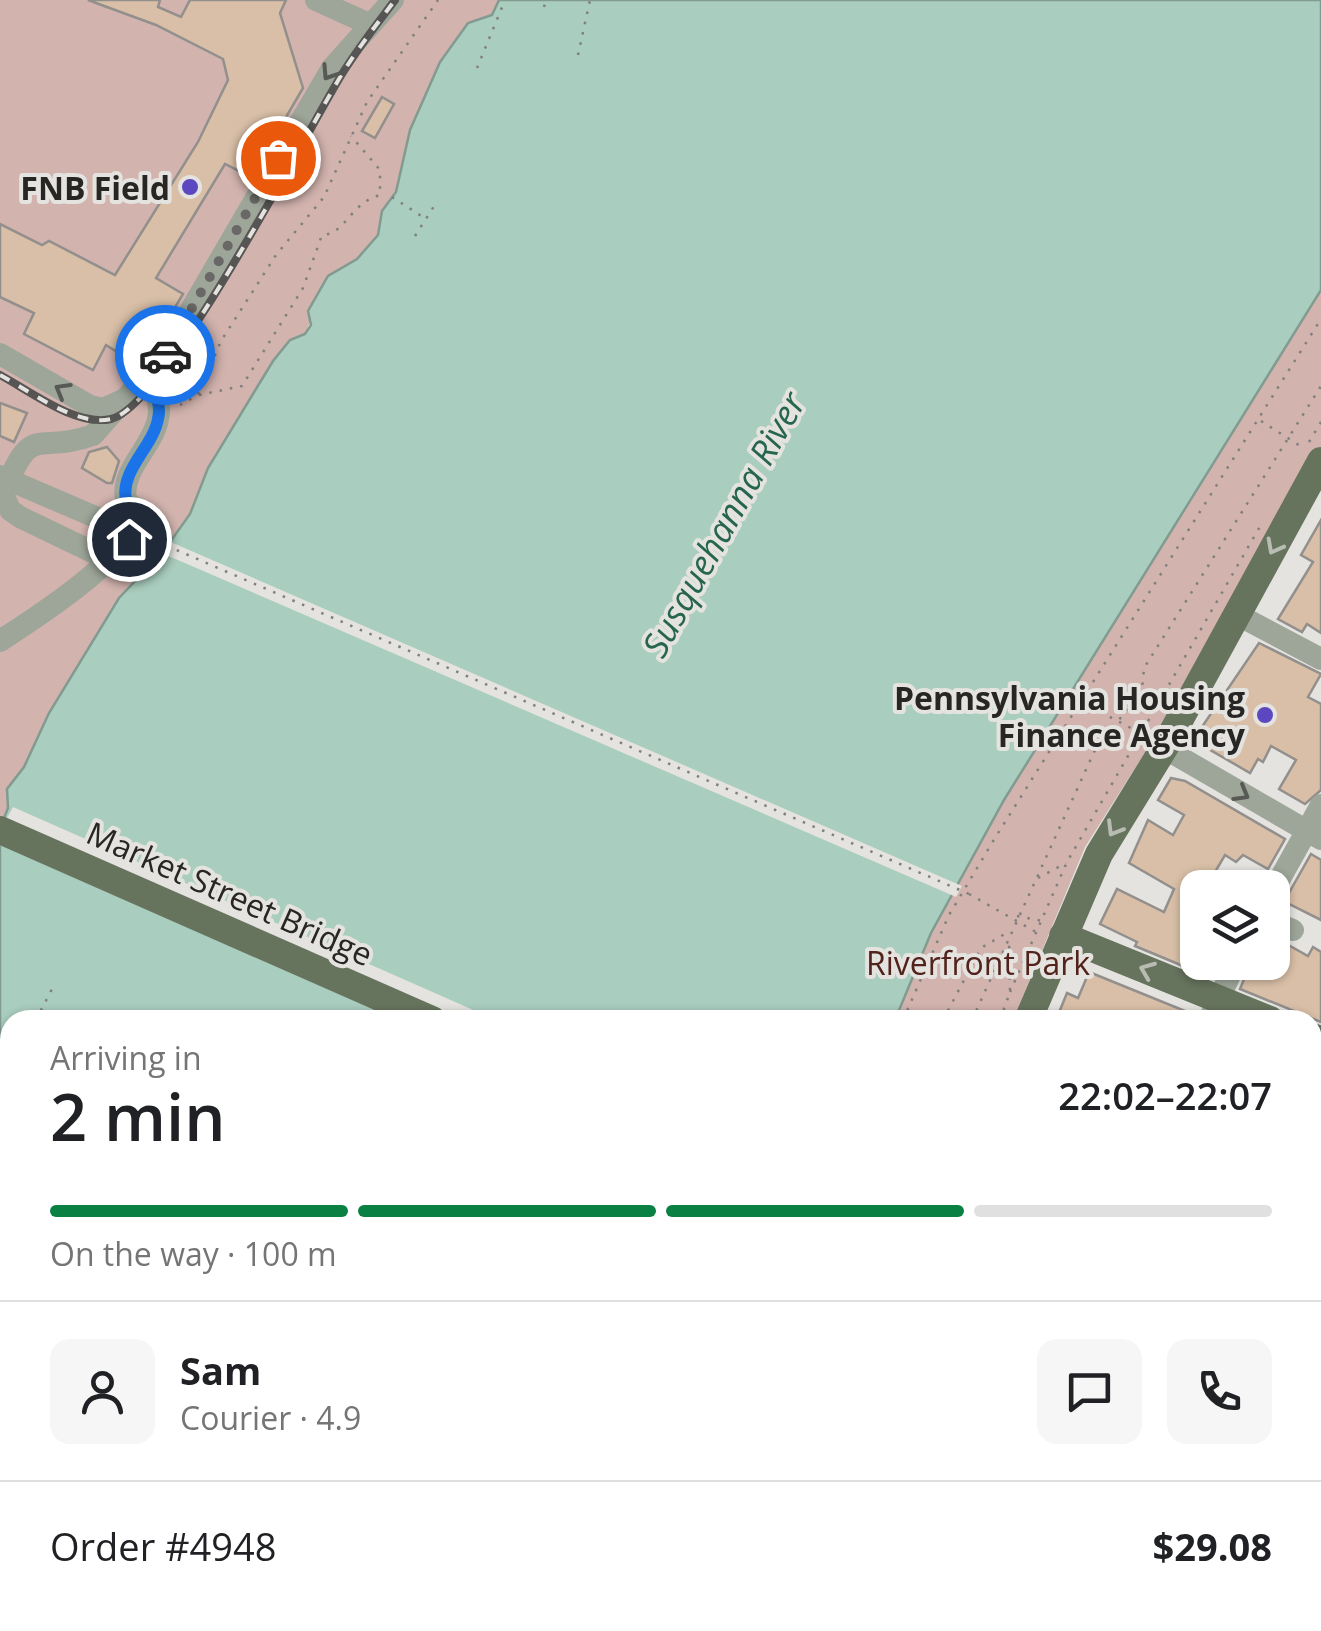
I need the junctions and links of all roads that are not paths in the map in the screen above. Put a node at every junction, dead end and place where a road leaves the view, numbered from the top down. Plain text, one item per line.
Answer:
1 (316, 0) edge
2 (393, 0) edge
3 (369, 24) junction
4 (0, 354) edge
5 (148, 372) junction
6 (128, 398) junction
7 (1316, 463) edge
8 (4, 478) edge
9 (117, 525) road end
10 (105, 558) junction
11 (1238, 614) junction
12 (0, 641) edge
13 (1321, 660) edge
14 (1152, 740) junction
15 (1321, 805) edge
16 (0, 830) edge
17 (1314, 835) edge
18 (1289, 870) edge
19 (1048, 930) junction
20 (1228, 980) edge
21 (409, 1010) edge
22 (1030, 1010) edge
23 (1214, 1010) edge

1 - 3 street
2 - 3 street
3 -> 5 street
6 -> 4 street
5 - 6 street
5 - 10 street
6 - 8 street
7 -> 11 main road
8 - 9 street
8 - 10 street
10 - 12 street
11 - 13 street
11 - 14 main road
14 -> 17 street
14 -> 19 main road
15 - 17 street
16 - 21 main road, Market Street Bridge
17 - 18 street
19 - 22 main road
23 -> 19 main road
20 - 23 street

